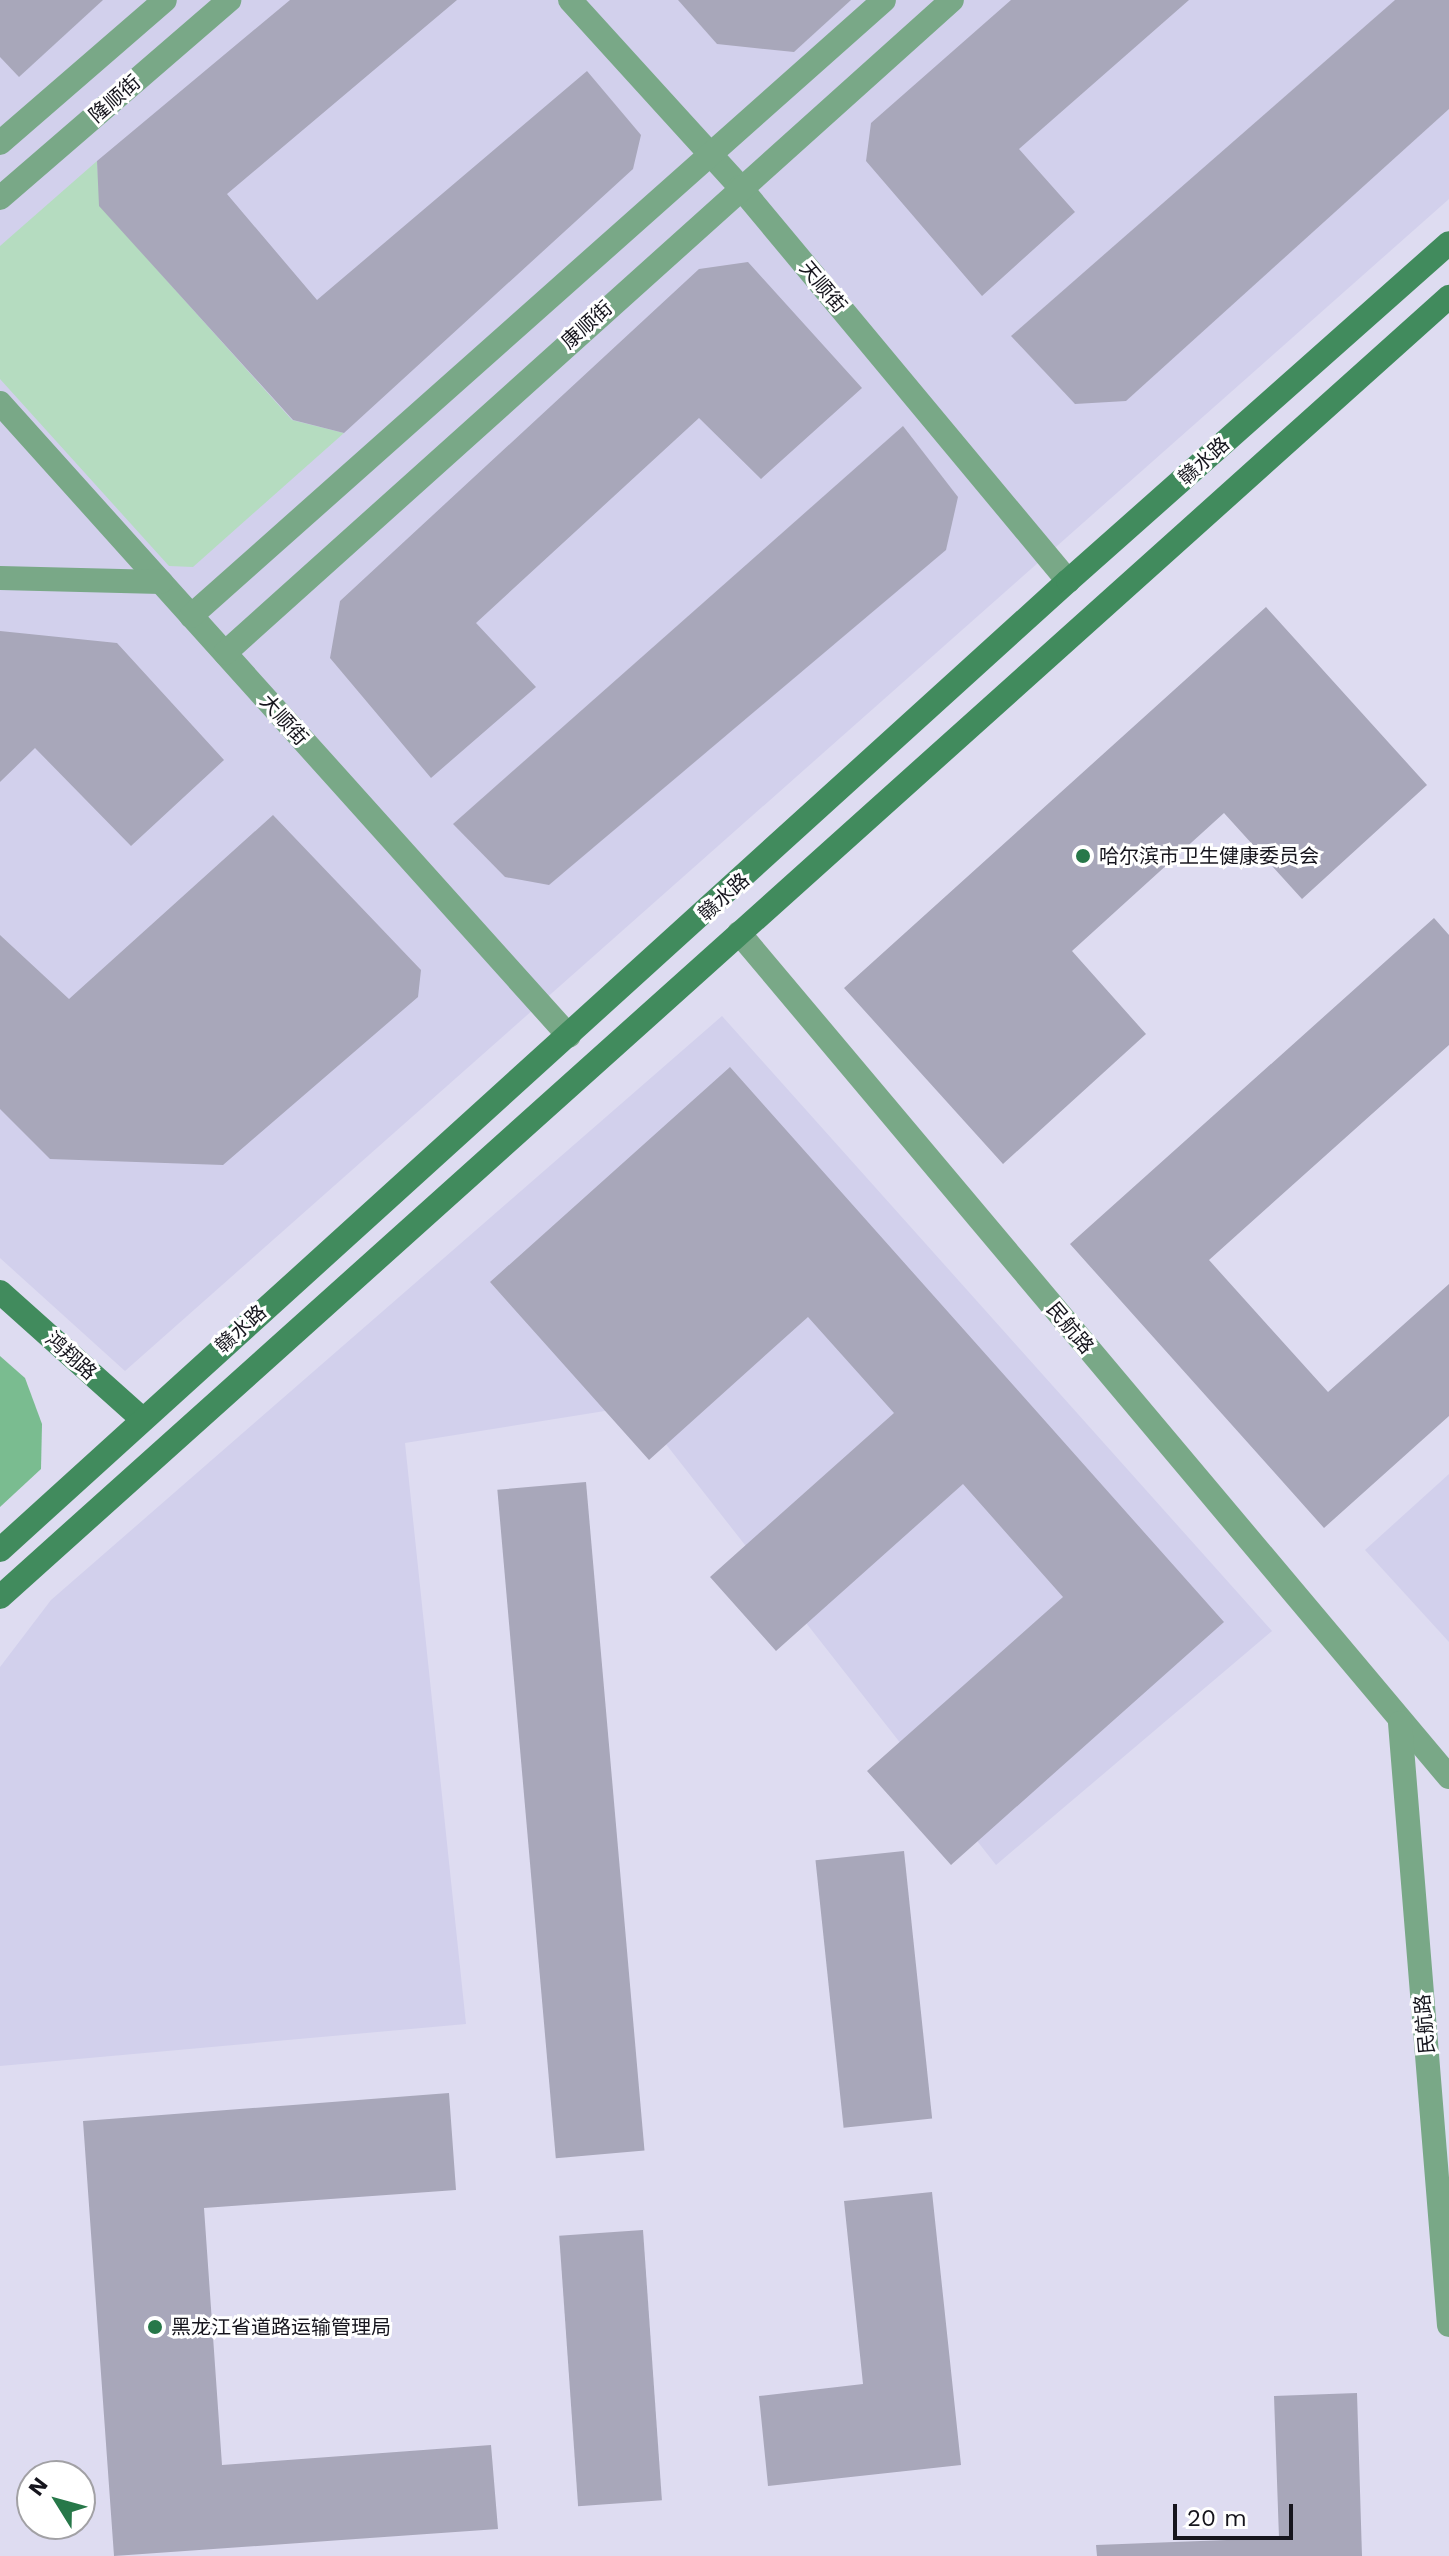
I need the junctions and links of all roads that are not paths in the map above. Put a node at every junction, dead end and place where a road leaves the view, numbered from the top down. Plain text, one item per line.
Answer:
1 (165, 0) edge
2 (229, 0) edge
3 (570, 0) edge
4 (884, 0) edge
5 (952, 0) edge
6 (0, 143) edge
7 (710, 154) junction
8 (740, 187) junction
9 (0, 198) edge
10 (1449, 243) edge
11 (1449, 297) edge
12 (0, 403) edge
13 (0, 578) edge
14 (1068, 581) junction
15 (161, 582) junction
16 (191, 616) junction
17 (225, 653) junction
18 (739, 933) junction
19 (569, 1036) junction
20 (0, 1292) edge
21 (142, 1419) junction
22 (0, 1550) edge
23 (0, 1597) edge
24 (1400, 1723) junction
25 (1449, 1777) edge
26 (1449, 2325) edge

1 - 6 street, 隆顺街
2 - 9 street, 隆顺街
3 - 7 street, 天顺街
4 - 7 street
5 - 8 street, 康顺街
7 - 8 street, 天顺街
7 - 16 street
8 - 14 street, 天顺街
8 - 17 street, 康顺街
10 - 14 main road, 赣水路
11 - 18 main road, 赣水路
12 - 15 street, 大顺街
13 - 15 street
14 - 19 main road, 赣水路
15 - 16 street, 大顺街
16 - 17 street, 大顺街
17 - 19 street, 大顺街
18 - 23 main road, 赣水路
18 - 24 street, 民航路
19 - 21 main road, 赣水路
20 - 21 main road, 鸿翔路
21 - 22 main road, 赣水路
24 - 25 street, 民航路
24 - 26 street, 民航路

